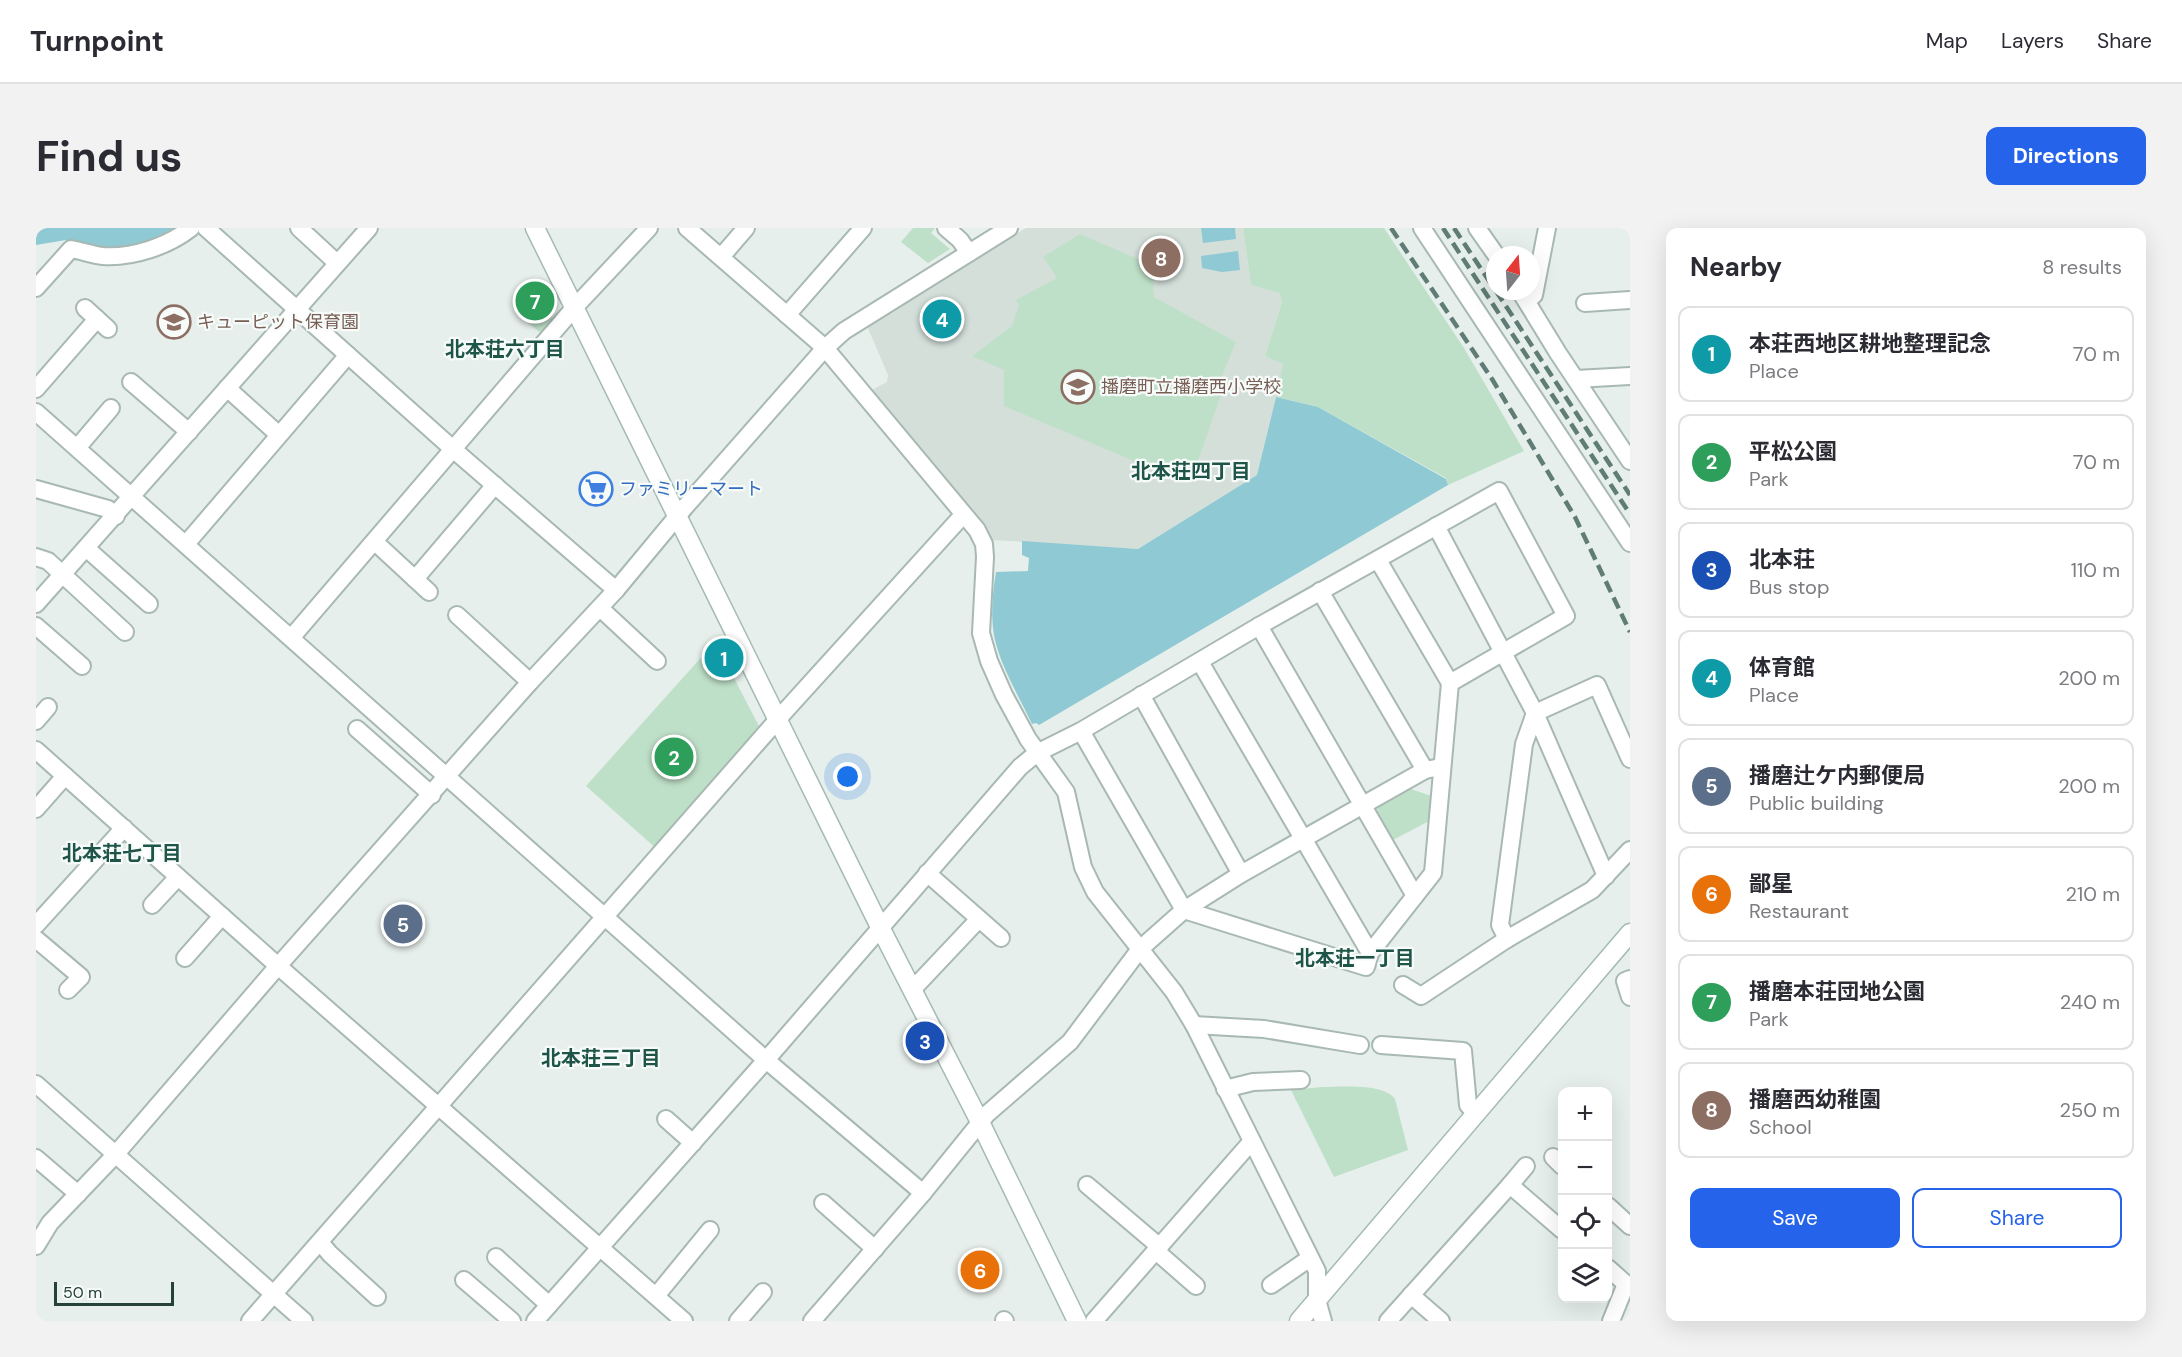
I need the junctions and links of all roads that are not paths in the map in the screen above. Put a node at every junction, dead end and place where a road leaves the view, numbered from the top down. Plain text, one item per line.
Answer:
1 (191, 228) edge
2 (206, 228) edge
3 (299, 228) edge
4 (369, 228) edge
5 (535, 228) edge
6 (649, 228) edge
7 (687, 228) edge
8 (746, 228) edge
9 (863, 228) edge
10 (946, 228) edge
11 (1010, 228) edge
12 (1422, 228) edge
13 (1478, 228) edge
14 (1547, 228) edge
15 (1490, 246) edge
16 (969, 253) junction
17 (721, 257) junction
18 (337, 263) junction
19 (1540, 264) edge
20 (36, 288) edge
21 (1527, 300) edge
22 (1630, 300) edge
23 (1585, 303) dead end
24 (574, 308) junction
25 (297, 309) junction
26 (787, 315) junction
27 (97, 319) dead end
28 (825, 348) junction
29 (348, 355) junction
30 (1630, 376) edge
31 (1576, 379) junction
32 (131, 382) dead end
33 (227, 388) junction
34 (36, 389) edge
35 (111, 408) dead end
36 (36, 412) edge
37 (189, 432) junction
38 (279, 435) junction
39 (77, 448) junction
40 (454, 450) junction
41 (1630, 461) edge
42 (495, 485) junction
43 (36, 489) edge
44 (132, 497) junction
45 (963, 515) junction
46 (116, 516) junction
47 (678, 517) junction
48 (1436, 526) junction
49 (375, 542) junction
50 (1630, 543) edge
51 (186, 544) junction
52 (86, 548) junction
53 (36, 557) edge
54 (1378, 560) junction
55 (62, 575) junction
56 (415, 579) junction
57 (616, 591) junction
58 (1320, 591) junction
59 (429, 592) dead end
60 (36, 604) edge
61 (149, 604) dead end
62 (600, 608) junction
63 (457, 615) dead end
64 (36, 626) edge
65 (1259, 626) junction
66 (125, 632) dead end
67 (291, 638) junction
68 (1503, 652) junction
69 (657, 661) dead end
70 (1200, 662) junction
71 (82, 666) dead end
72 (530, 682) junction
73 (1450, 683) junction
74 (1141, 695) junction
75 (48, 707) dead end
76 (1535, 713) junction
77 (779, 720) junction
78 (36, 721) edge
79 (357, 729) dead end
80 (1081, 731) junction
81 (36, 750) edge
82 (1038, 753) junction
83 (1630, 759) edge
84 (1433, 769) junction
85 (65, 776) junction
86 (448, 777) junction
87 (432, 795) junction
88 (1364, 805) junction
89 (36, 809) edge
90 (124, 828) junction
91 (1304, 838) junction
92 (1630, 850) edge
93 (927, 873) junction
94 (1241, 874) junction
95 (1606, 876) junction
96 (178, 877) junction
97 (1415, 896) junction
98 (152, 905) dead end
99 (1184, 910) junction
100 (222, 916) junction
101 (605, 917) junction
102 (979, 919) junction
103 (36, 925) edge
104 (881, 928) junction
105 (1630, 933) edge
106 (1001, 938) dead end
107 (36, 939) edge
108 (1507, 939) junction
109 (1140, 949) junction
110 (1370, 953) junction
111 (185, 958) dead end
112 (278, 966) junction
113 (1630, 979) edge
114 (1403, 985) dead end
115 (68, 990) dead end
116 (912, 990) junction
117 (1630, 997) edge
118 (1194, 1025) junction
119 (1360, 1045) dead end
120 (1381, 1045) dead end
121 (766, 1060) junction
122 (1301, 1080) dead end
123 (36, 1084) edge
124 (1225, 1089) junction
125 (439, 1106) junction
126 (1476, 1114) junction
127 (666, 1119) dead end
128 (980, 1122) junction
129 (1252, 1141) junction
130 (693, 1143) junction
131 (115, 1155) junction
132 (36, 1158) edge
133 (1526, 1166) dead end
134 (1087, 1185) dead end
135 (1510, 1185) junction
136 (923, 1193) junction
137 (78, 1194) junction
138 (823, 1203) dead end
139 (1612, 1210) edge
140 (1558, 1226) edge
141 (1630, 1226) edge
142 (710, 1230) dead end
143 (320, 1242) junction
144 (36, 1246) edge
145 (601, 1246) junction
146 (875, 1249) junction
147 (1158, 1249) junction
148 (496, 1257) dead end
149 (1310, 1257) junction
150 (1612, 1271) edge
151 (464, 1280) dead end
152 (1628, 1282) edge
153 (1271, 1285) dead end
154 (1196, 1286) dead end
155 (763, 1292) dead end
156 (274, 1294) junction
157 (1411, 1295) junction
158 (656, 1296) junction
159 (377, 1297) dead end
160 (1317, 1300) junction
161 (549, 1305) junction
162 (250, 1321) edge
163 (304, 1321) edge
164 (512, 1321) edge
165 (535, 1321) edge
166 (684, 1321) edge
167 (738, 1321) edge
168 (812, 1321) edge
169 (1077, 1321) edge
170 (1094, 1321) edge
171 (1299, 1321) edge
172 (1323, 1321) edge
173 (1388, 1321) edge
174 (1441, 1321) edge
175 (1611, 1321) edge

1 - 20 street
2 - 25 street
3 - 18 street
4 - 18 street
5 - 24 street
6 - 24 street
7 - 17 street
8 - 17 street
9 - 26 street
10 - 16 street
11 - 16 street
12 - 50 street
13 - 15 street
14 - 19 street
16 - 28 street
17 - 26 street
18 - 25 street
21 - 31 street
22 - 23 street
24 - 40 street
24 - 47 street
25 - 29 street
25 - 33 street
26 - 28 street
27 - 34 street
28 - 45 street
28 - 47 street
29 - 38 street
29 - 40 street
30 - 31 street
31 - 41 street
32 - 37 street
33 - 37 street
33 - 38 street
35 - 39 street
36 - 39 street
37 - 44 street
38 - 51 street
39 - 44 street
40 - 42 street
40 - 49 street
42 - 56 street
42 - 57 street
43 - 46 street
44 - 46 street
44 - 51 street
45 - 77 street
45 - 82 street
46 - 52 street
47 - 57 street
47 - 77 street
48 - 54 street
48 - 68 street
48 - 68 street
49 - 56 street
49 - 67 street
51 - 67 street
52 - 55 street
52 - 61 street
53 - 55 street
54 - 58 street
54 - 73 street
55 - 60 street
55 - 66 street
56 - 59 street
57 - 62 street
58 - 65 street
58 - 84 street
62 - 69 street
62 - 72 street
63 - 72 street
64 - 71 street
65 - 70 street
65 - 88 street
67 - 86 street
68 - 73 street
68 - 76 street
70 - 74 street
70 - 91 street
72 - 86 street
73 - 84 street
74 - 80 street
74 - 94 street
75 - 78 street
76 - 83 street
76 - 95 street
76 - 108 street
77 - 101 street
77 - 104 street
79 - 87 street
80 - 82 street
80 - 99 street
81 - 85 street
82 - 93 street
82 - 109 street
84 - 88 street
84 - 97 street
85 - 89 street
85 - 90 street
86 - 87 street
86 - 101 street
87 - 112 street
88 - 91 street
88 - 97 street
90 - 96 street
90 - 103 street
91 - 94 street
91 - 110 street
92 - 95 street
93 - 102 street
93 - 104 street
94 - 99 street
95 - 108 street
96 - 98 street
96 - 100 street
97 - 110 street
99 - 109 street
99 - 110 street
100 - 111 street
100 - 112 street
101 - 121 street
101 - 125 street
102 - 106 street
102 - 116 street
104 - 116 street
104 - 121 street
105 - 126 street
107 - 115 street
108 - 114 street
109 - 118 street
109 - 128 street
112 - 125 street
112 - 131 street
113 - 117 street
116 - 128 street
118 - 119 street
118 - 124 street
120 - 126 street
121 - 130 street
121 - 136 street
122 - 124 street
123 - 131 street
124 - 129 street
125 - 143 street
125 - 145 street
126 - 160 street
127 - 130 street
128 - 136 street
128 - 169 street
129 - 147 street
129 - 149 street
130 - 145 street
131 - 137 street
131 - 156 street
132 - 137 street
133 - 135 street
134 - 147 street
135 - 140 street
135 - 157 street
136 - 146 street
137 - 144 street
138 - 146 street
139 - 141 street
142 - 158 street
143 - 156 street
143 - 159 street
145 - 158 street
145 - 161 street
146 - 168 street
147 - 154 street
147 - 170 street
148 - 161 street
149 - 153 street
149 - 160 street
150 - 152 street
151 - 164 street
152 - 175 street
155 - 167 street
156 - 162 street
156 - 163 street
157 - 173 street
157 - 174 street
158 - 166 street
160 - 171 street
160 - 172 street
161 - 165 street

